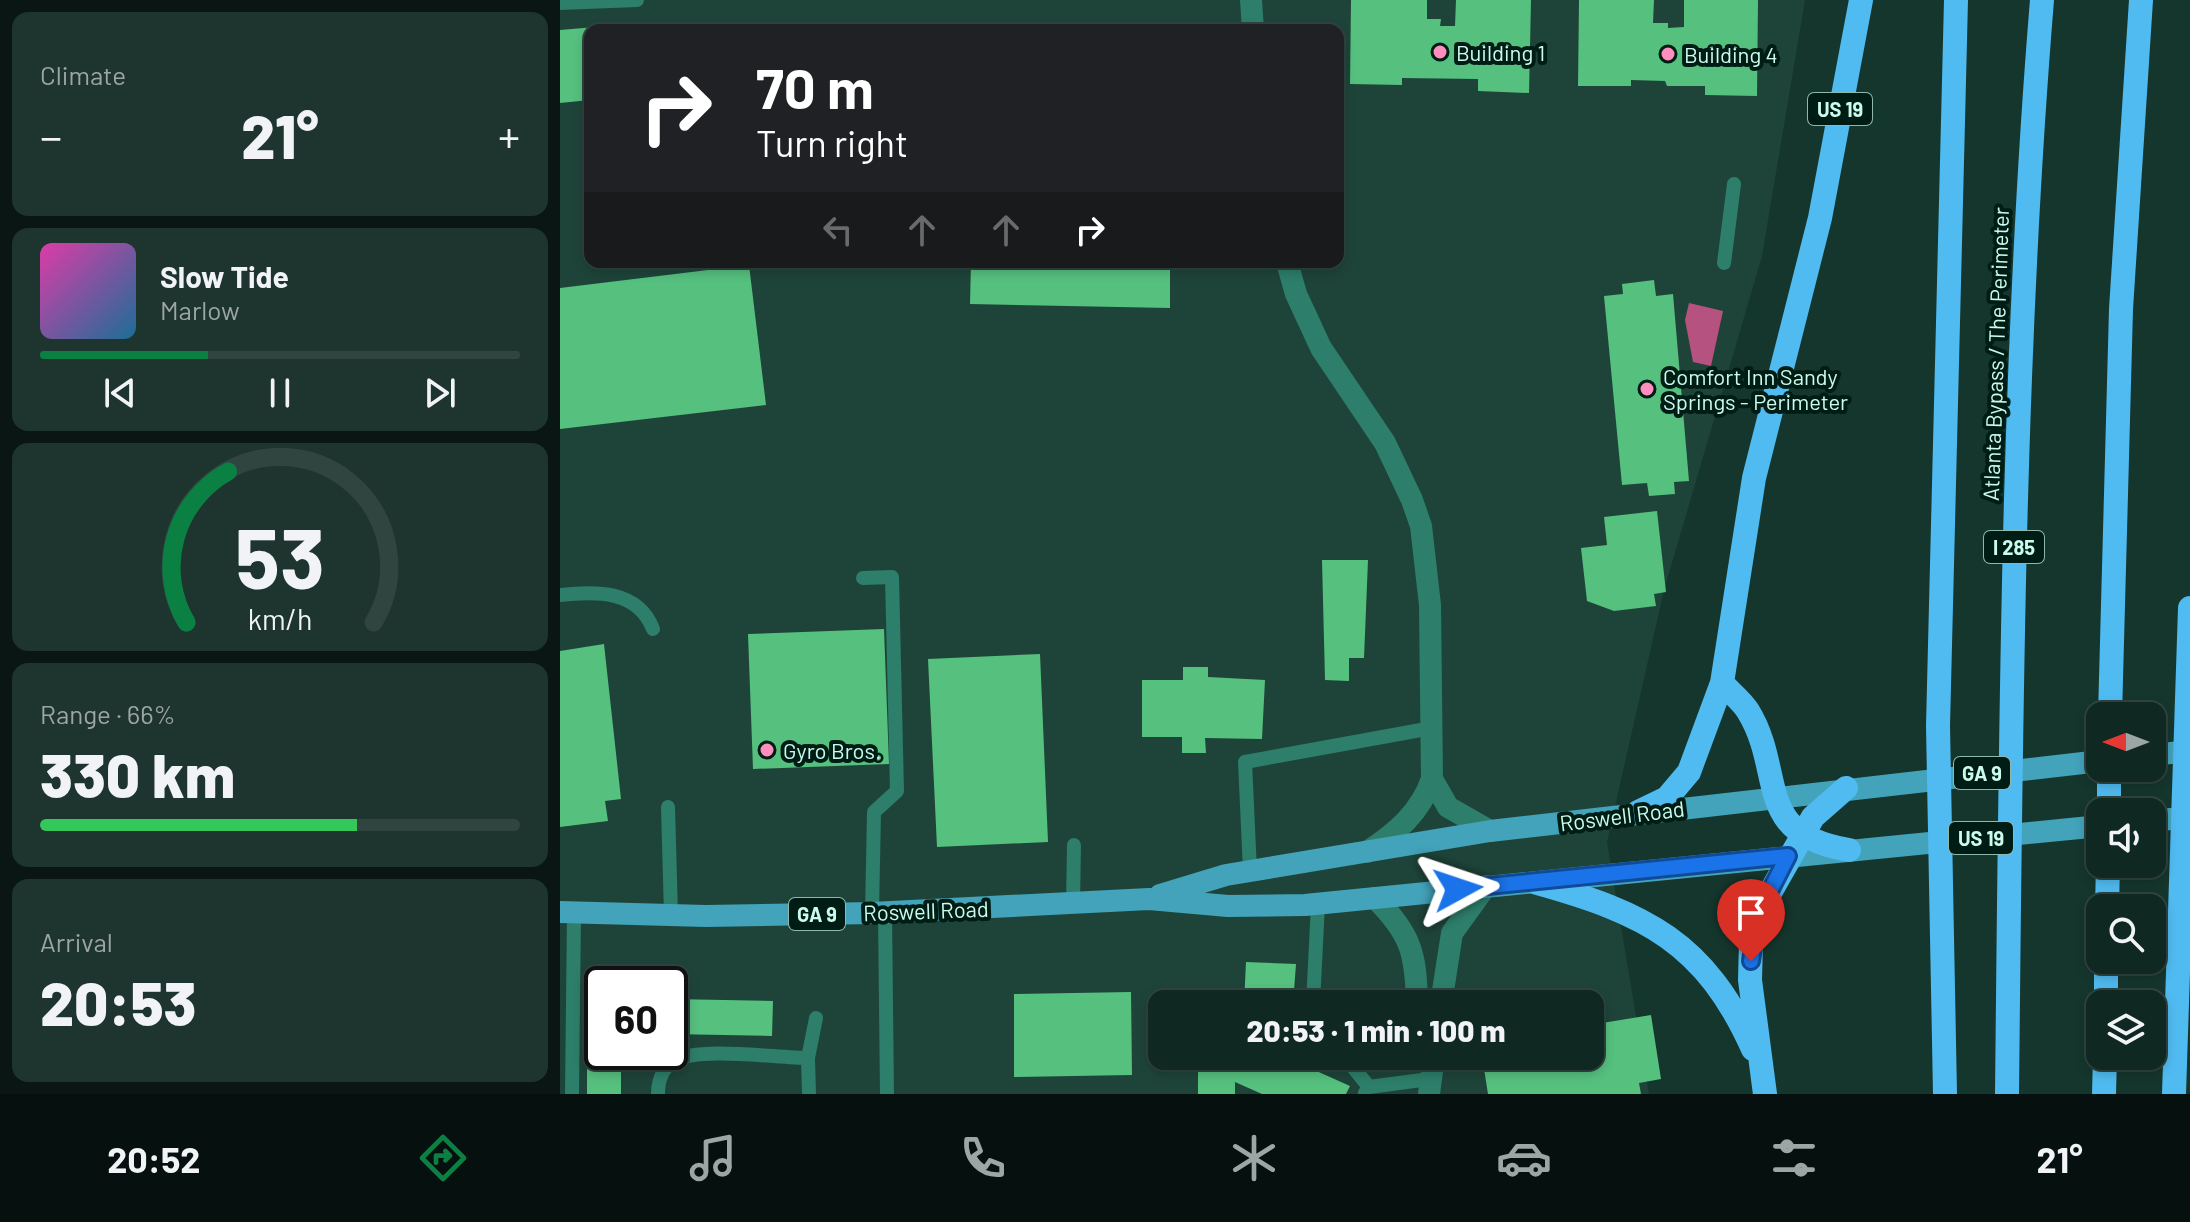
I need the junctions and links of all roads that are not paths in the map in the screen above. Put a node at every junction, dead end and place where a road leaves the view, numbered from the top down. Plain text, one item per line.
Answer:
1 (637, 0) edge
2 (1251, 0) edge
3 (1861, 0) edge
4 (1956, 0) edge
5 (2042, 0) edge
6 (2141, 0) edge
7 (560, 3) edge
8 (1253, 24) edge
9 (1734, 184) dead end
10 (1724, 263) dead end
11 (1289, 268) edge
12 (863, 578) dead end
13 (560, 595) edge
14 (2190, 608) edge
15 (653, 629) dead end
16 (1722, 683) junction
17 (2110, 702) edge
18 (1432, 728) junction
19 (2190, 751) edge
20 (2166, 754) edge
21 (2086, 762) edge
22 (1432, 779) junction
23 (1855, 787) junction
24 (1773, 796) junction
25 (668, 807) dead end
26 (1638, 812) junction
27 (2190, 817) edge
28 (2166, 820) edge
29 (2086, 827) edge
30 (1490, 831) junction
31 (1802, 834) junction
32 (1074, 845) dead end
33 (1856, 850) junction
34 (1367, 852) junction
35 (1788, 856) junction
36 (1250, 871) junction
37 (1537, 883) junction
38 (1486, 886) junction
39 (1375, 898) junction
40 (1149, 899) junction
41 (1073, 904) junction
42 (1318, 904) junction
43 (567, 912) edge
44 (879, 913) junction
45 (671, 915) junction
46 (566, 985) edge
47 (1314, 990) edge
48 (1416, 990) edge
49 (1443, 990) edge
50 (816, 1018) dead end
51 (566, 1043) edge
52 (808, 1058) junction
53 (1761, 1068) junction
54 (1353, 1070) edge
55 (2105, 1070) edge
56 (1429, 1086) edge
57 (568, 1088) edge
58 (1367, 1090) edge
59 (658, 1094) edge
60 (809, 1094) edge
61 (887, 1094) edge
62 (1765, 1094) edge
63 (1945, 1094) edge
64 (2007, 1094) edge
65 (2104, 1094) edge
66 (2174, 1094) edge

1 - 7 lane
2 - 8 street
3 - 16 highway, US 19
4 - 63 highway
5 - 64 highway, Atlanta Bypass / The Perimeter / I 285
6 - 17 highway
9 - 10 lane
11 - 18 street
12 - 44 lane
13 - 15 lane
14 - 66 highway
16 - 24 highway
16 - 26 highway
18 - 22 street
18 - 36 lane
19 - 20 main road
21 - 23 main road, Roswell Road / GA 9
22 - 30 street
22 - 34 street
23 - 24 main road, Roswell Road / GA 9
23 - 31 highway
24 - 26 main road, Roswell Road / GA 9
24 - 31 highway
25 - 45 lane
26 - 30 main road, Roswell Road / GA 9
27 - 28 main road
29 - 33 main road, Roswell Road / US 19
30 - 34 main road, Roswell Road / GA 9
31 - 33 highway, US 19
31 - 35 highway
32 - 41 lane
33 - 35 main road, Roswell Road / GA 9
34 - 36 main road, Roswell Road / GA 9
35 - 37 main road, Roswell Road / GA 9
35 - 53 highway
36 - 40 main road, Roswell Road / GA 9
37 - 38 main road, Roswell Road / GA 9
37 - 53 highway
38 - 39 main road, Roswell Road / GA 9
38 - 49 street
39 - 42 main road, Roswell Road / GA 9
39 - 48 street
40 - 41 main road, Roswell Road / GA 9
40 - 42 main road, Roswell Road / GA 9
41 - 44 main road, Roswell Road / GA 9
42 - 47 lane
43 - 45 main road, Roswell Road / GA 9
43 - 46 lane
44 - 45 main road, Roswell Road / GA 9
44 - 61 lane
46 - 51 lane
50 - 52 lane
51 - 57 lane
52 - 59 lane
52 - 60 lane
53 - 62 highway
54 - 58 lane
55 - 65 highway
56 - 58 lane

